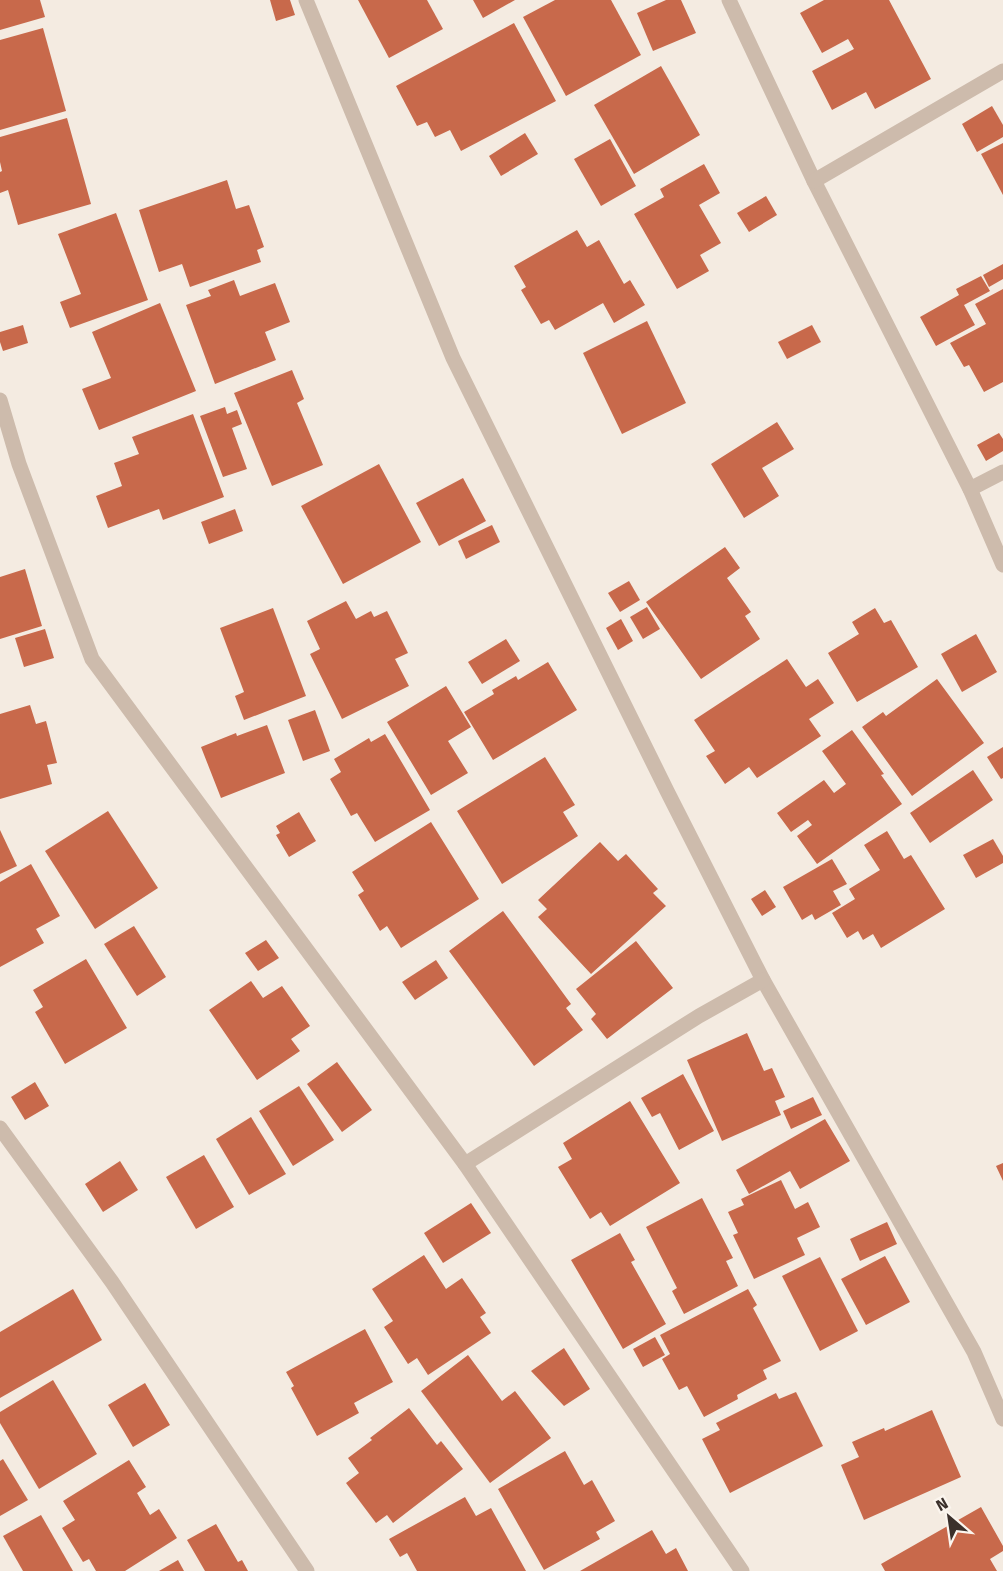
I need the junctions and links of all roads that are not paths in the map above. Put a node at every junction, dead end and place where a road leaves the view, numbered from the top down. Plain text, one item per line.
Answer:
1 (306, 0) edge
2 (729, 0) edge
3 (1003, 71) edge
4 (814, 181) junction
5 (0, 400) edge
6 (1003, 472) edge
7 (970, 489) junction
8 (1003, 565) edge
9 (763, 980) junction
10 (0, 1128) edge
11 (465, 1164) junction
12 (1003, 1419) edge
13 (306, 1571) edge
14 (742, 1571) edge

1 - 9 street
2 - 4 street
3 - 4 street
4 - 7 street
5 - 11 street
6 - 7 street
7 - 8 street
9 - 11 street
9 - 12 street
10 - 13 street
11 - 14 street

